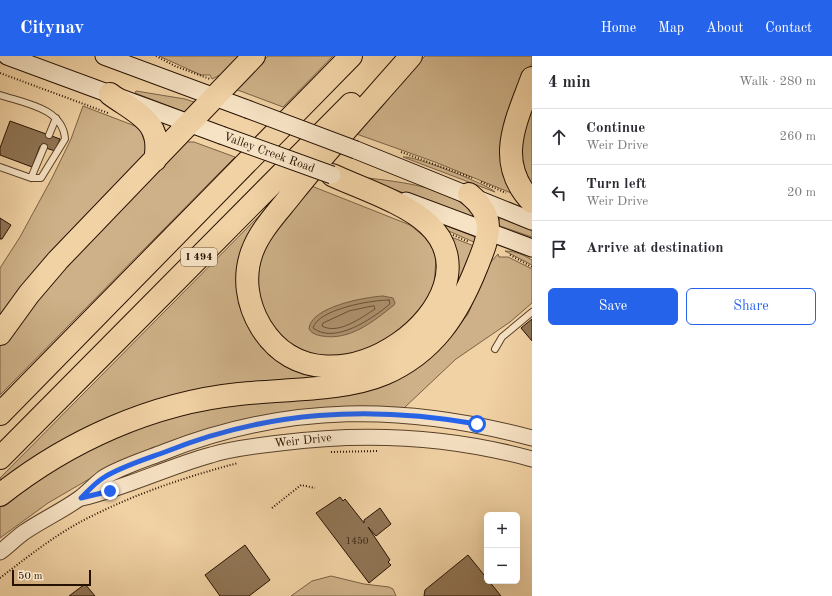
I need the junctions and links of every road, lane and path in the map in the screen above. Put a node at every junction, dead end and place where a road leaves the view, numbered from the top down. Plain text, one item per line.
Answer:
1 (7, 56) edge
2 (104, 56) edge
3 (156, 56) edge
4 (254, 56) edge
5 (351, 56) edge
6 (398, 56) edge
7 (410, 56) edge
8 (0, 73) edge
9 (532, 78) edge
10 (211, 87) junction
11 (110, 94) junction
12 (0, 95) edge
13 (115, 115) dead end
14 (56, 118) junction
15 (190, 124) junction
16 (49, 135) dead end
17 (44, 147) dead end
18 (394, 150) dead end
19 (155, 160) junction
20 (0, 167) edge
21 (332, 175) junction
22 (31, 178) junction
23 (474, 185) junction
24 (508, 194) dead end
25 (532, 202) edge
26 (532, 221) edge
27 (439, 237) junction
28 (486, 239) junction
29 (532, 248) edge
30 (506, 254) dead end
31 (532, 267) edge
32 (532, 312) edge
33 (0, 334) edge
34 (495, 349) dead end
35 (0, 414) edge
36 (532, 438) edge
37 (381, 451) dead end
38 (327, 452) dead end
39 (0, 458) edge
40 (532, 459) edge
41 (243, 461) dead end
42 (315, 488) dead end
43 (0, 494) edge
44 (81, 498) junction
45 (272, 508) dead end
46 (0, 552) edge
47 (0, 578) edge

1 - 11 main road, Valley Creek Road
2 - 10 main road
3 - 10 path
4 - 10 highway
5 - 35 highway, I 494
6 - 39 highway, I 494
7 - 27 highway
8 - 13 path
9 - 25 highway
10 - 15 highway
10 - 23 main road, bridge
11 - 15 main road, Valley Creek Road
11 - 19 highway
12 - 14 lane
14 - 16 lane
14 - 22 lane
15 - 19 highway
15 - 21 main road, Valley Creek Road, bridge
17 - 22 lane
18 - 23 path
19 - 33 highway
20 - 22 lane
21 - 27 highway
21 - 28 main road, Valley Creek Road
23 - 24 path
23 - 26 main road
23 - 28 highway
27 - 28 path
28 - 29 main road, Valley Creek Road
28 - 43 highway
30 - 31 path
32 - 34 lane
36 - 44 street, Weir Drive
37 - 38 path
40 - 44 street, Weir Drive
41 - 47 path
42 - 45 path
44 - 46 street, Weir Drive

